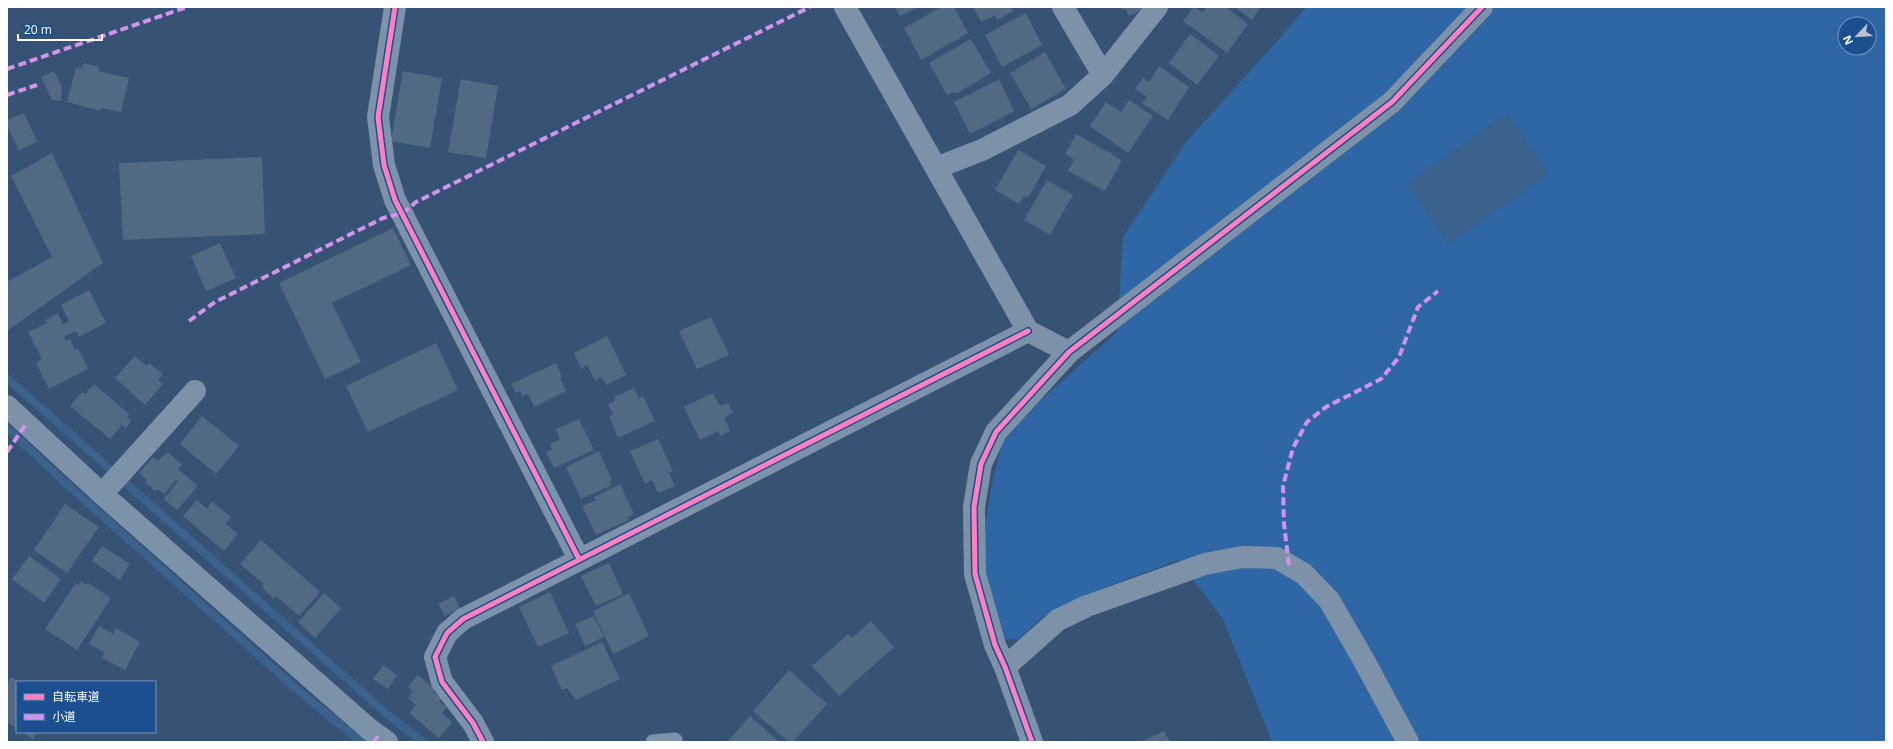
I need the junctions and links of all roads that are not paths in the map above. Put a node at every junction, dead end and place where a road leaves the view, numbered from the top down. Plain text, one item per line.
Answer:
1 (396, 7) edge
2 (845, 7) edge
3 (1063, 7) edge
4 (1157, 7) edge
5 (1482, 7) edge
6 (1103, 75) junction
7 (936, 168) junction
8 (1028, 331) junction
9 (1069, 352) junction
10 (195, 391) dead end
11 (7, 406) edge
12 (107, 490) junction
13 (579, 559) junction
14 (1005, 667) junction
15 (675, 740) dead end
16 (387, 742) edge
17 (483, 742) edge
18 (653, 742) edge
19 (1032, 742) edge
20 (1408, 742) edge

1 - 13 street
2 - 7 street
3 - 6 street
4 - 6 street
5 - 9 street
6 - 7 street
7 - 8 street
8 - 9 street
8 - 13 street
9 - 14 street
10 - 12 street
11 - 12 street
12 - 16 street
13 - 17 street
14 - 19 street
14 - 20 street
15 - 18 lane

